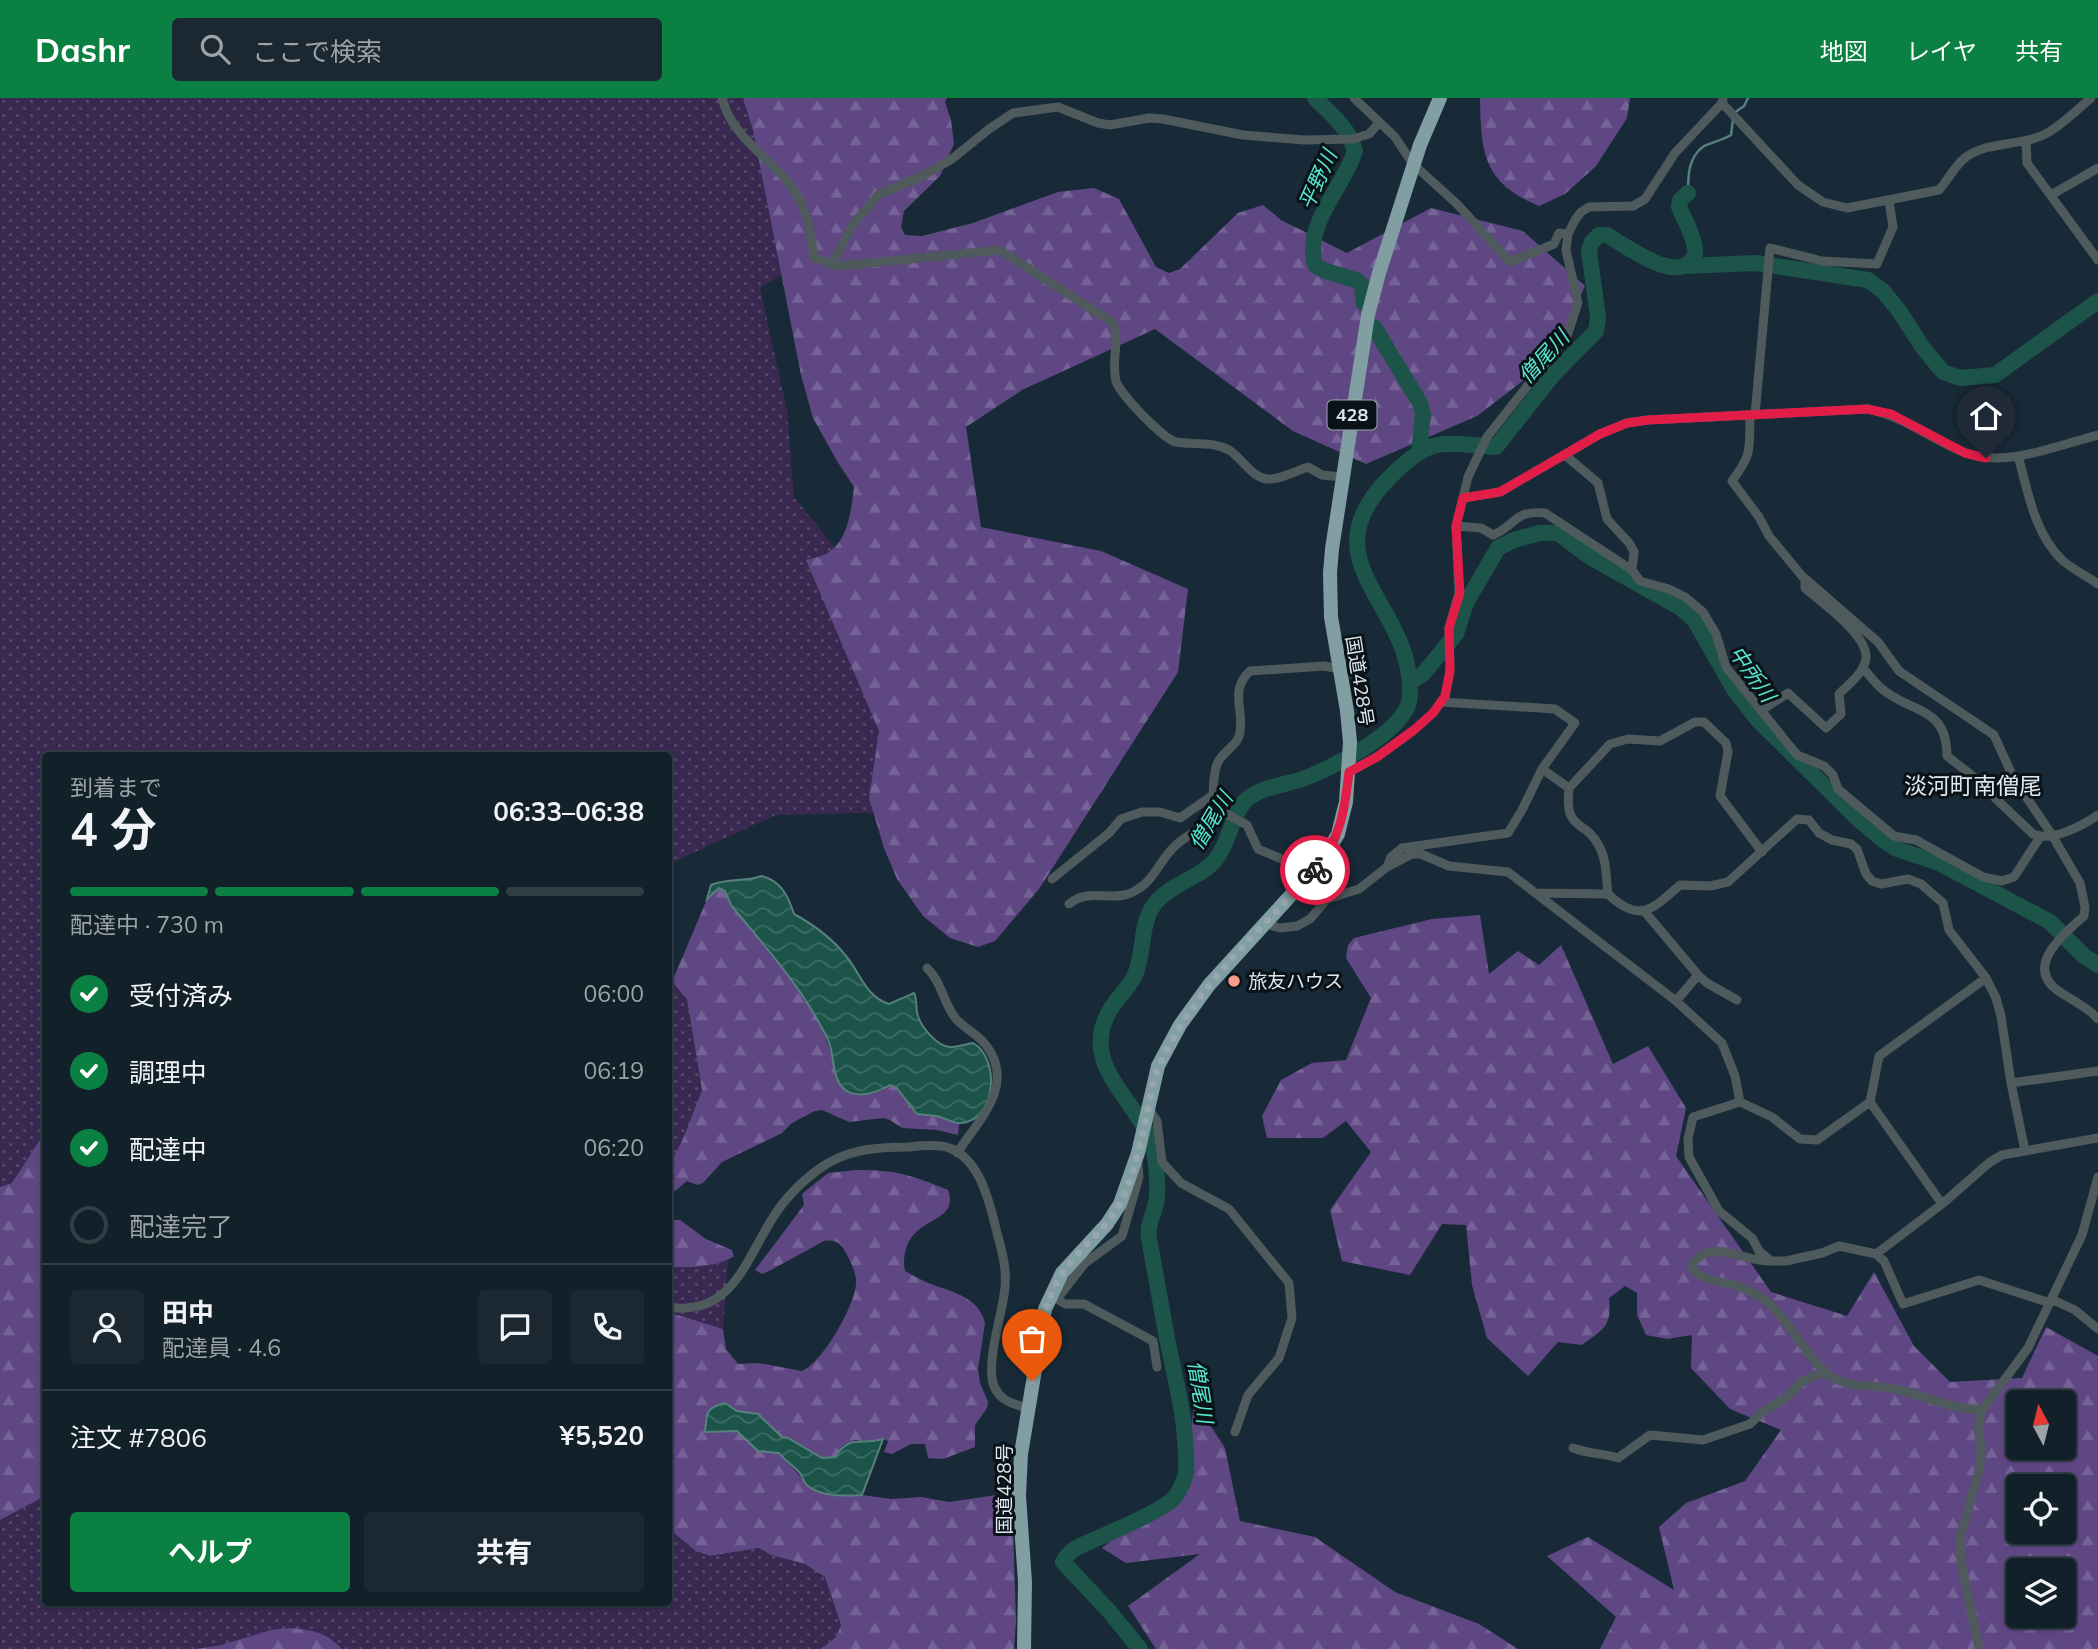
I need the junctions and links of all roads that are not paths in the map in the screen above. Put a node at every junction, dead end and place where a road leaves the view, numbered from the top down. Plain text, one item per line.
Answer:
1 (722, 98) edge
2 (1354, 98) edge
3 (1440, 98) edge
4 (2091, 98) edge
5 (1722, 101) edge
6 (1379, 123) junction
7 (2026, 141) junction
8 (1413, 164) junction
9 (2098, 167) edge
10 (2051, 195) junction
11 (1889, 201) junction
12 (1568, 234) junction
13 (2098, 260) edge
14 (832, 265) junction
15 (1752, 415) junction
16 (2098, 435) edge
17 (1565, 455) junction
18 (2018, 456) junction
19 (1342, 477) junction
20 (1463, 498) junction
21 (1456, 526) junction
22 (1632, 570) junction
23 (1805, 579) junction
24 (2098, 584) edge
25 (1340, 668) junction
26 (1863, 668) junction
27 (1441, 702) junction
28 (1762, 710) junction
29 (1350, 765) junction
30 (1542, 769) junction
31 (1569, 788) junction
32 (1213, 795) junction
33 (1225, 813) junction
34 (2098, 816) edge
35 (2052, 835) junction
36 (2040, 837) junction
37 (1762, 852) junction
38 (1387, 867) junction
39 (1308, 877) junction
40 (1052, 879) dead end
41 (1535, 892) junction
42 (1608, 894) junction
43 (1327, 899) junction
44 (1069, 904) dead end
45 (1645, 912) junction
46 (1265, 925) junction
47 (927, 968) dead end
48 (1698, 975) junction
49 (1986, 978) junction
50 (1737, 1000) dead end
51 (1676, 1001) junction
52 (2098, 1019) edge
53 (2098, 1071) edge
54 (2011, 1083) junction
55 (1740, 1102) junction
56 (1870, 1102) junction
57 (1148, 1111) junction
58 (2098, 1138) edge
59 (2025, 1151) junction
60 (957, 1153) junction
61 (2098, 1177) edge
62 (1942, 1204) junction
63 (1876, 1254) junction
64 (1771, 1261) junction
65 (1054, 1297) junction
66 (2050, 1301) junction
67 (672, 1308) edge
68 (2098, 1329) edge
69 (1157, 1367) dead end
70 (1825, 1372) junction
71 (1027, 1408) junction
72 (1982, 1409) junction
73 (1235, 1432) dead end
74 (1573, 1448) dead end
75 (1024, 1649) edge
76 (1979, 1649) edge

1 - 14 street
2 - 6 street
3 - 8 highway, 国道428号 / 428
4 - 7 street
5 - 11 street
5 - 12 street
6 - 8 street
6 - 14 street
7 - 10 street
7 - 11 street
8 - 12 street
8 - 19 highway, 国道428号 / 428
9 - 10 street
10 - 13 street
11 - 15 street
12 - 20 street
14 - 19 street
15 - 17 street
15 - 18 street
15 - 23 street
16 - 18 street
17 - 20 street
17 - 22 street
18 - 24 street
19 - 25 highway, 国道428号 / 428
20 - 21 street
21 - 22 street
21 - 27 street
22 - 28 street
23 - 26 street
23 - 35 street
25 - 29 highway, 国道428号 / 428
25 - 32 street
26 - 28 street
26 - 36 street
27 - 29 street
27 - 30 street
28 - 36 street
29 - 39 highway, 国道428号 / 428
30 - 31 street
30 - 38 street
31 - 37 street
31 - 42 street
32 - 33 street
32 - 40 street
33 - 39 street
33 - 44 street
34 - 35 street
35 - 36 street
35 - 52 street
37 - 45 street
37 - 49 street
38 - 41 street
38 - 43 street
39 - 43 street
39 - 46 highway, 国道428号 / 428
41 - 42 street
41 - 51 street
42 - 45 street
43 - 46 street
45 - 48 street
46 - 57 highway, 国道428号 / 428
47 - 60 street
48 - 50 street
48 - 51 street
49 - 54 street
49 - 56 street
51 - 55 street
53 - 54 street
54 - 59 street
55 - 56 street
55 - 64 street
56 - 62 street
57 - 65 highway, 国道428号 / 428
57 - 73 street
58 - 59 street
59 - 62 street
60 - 67 street
60 - 71 street
61 - 66 street
62 - 63 street
63 - 64 street
63 - 66 street
64 - 70 street
65 - 69 street
65 - 71 highway, 国道428号 / 428
66 - 68 street
66 - 72 street
70 - 72 street
70 - 74 street
71 - 75 highway, 国道428号 / 428
72 - 76 street

